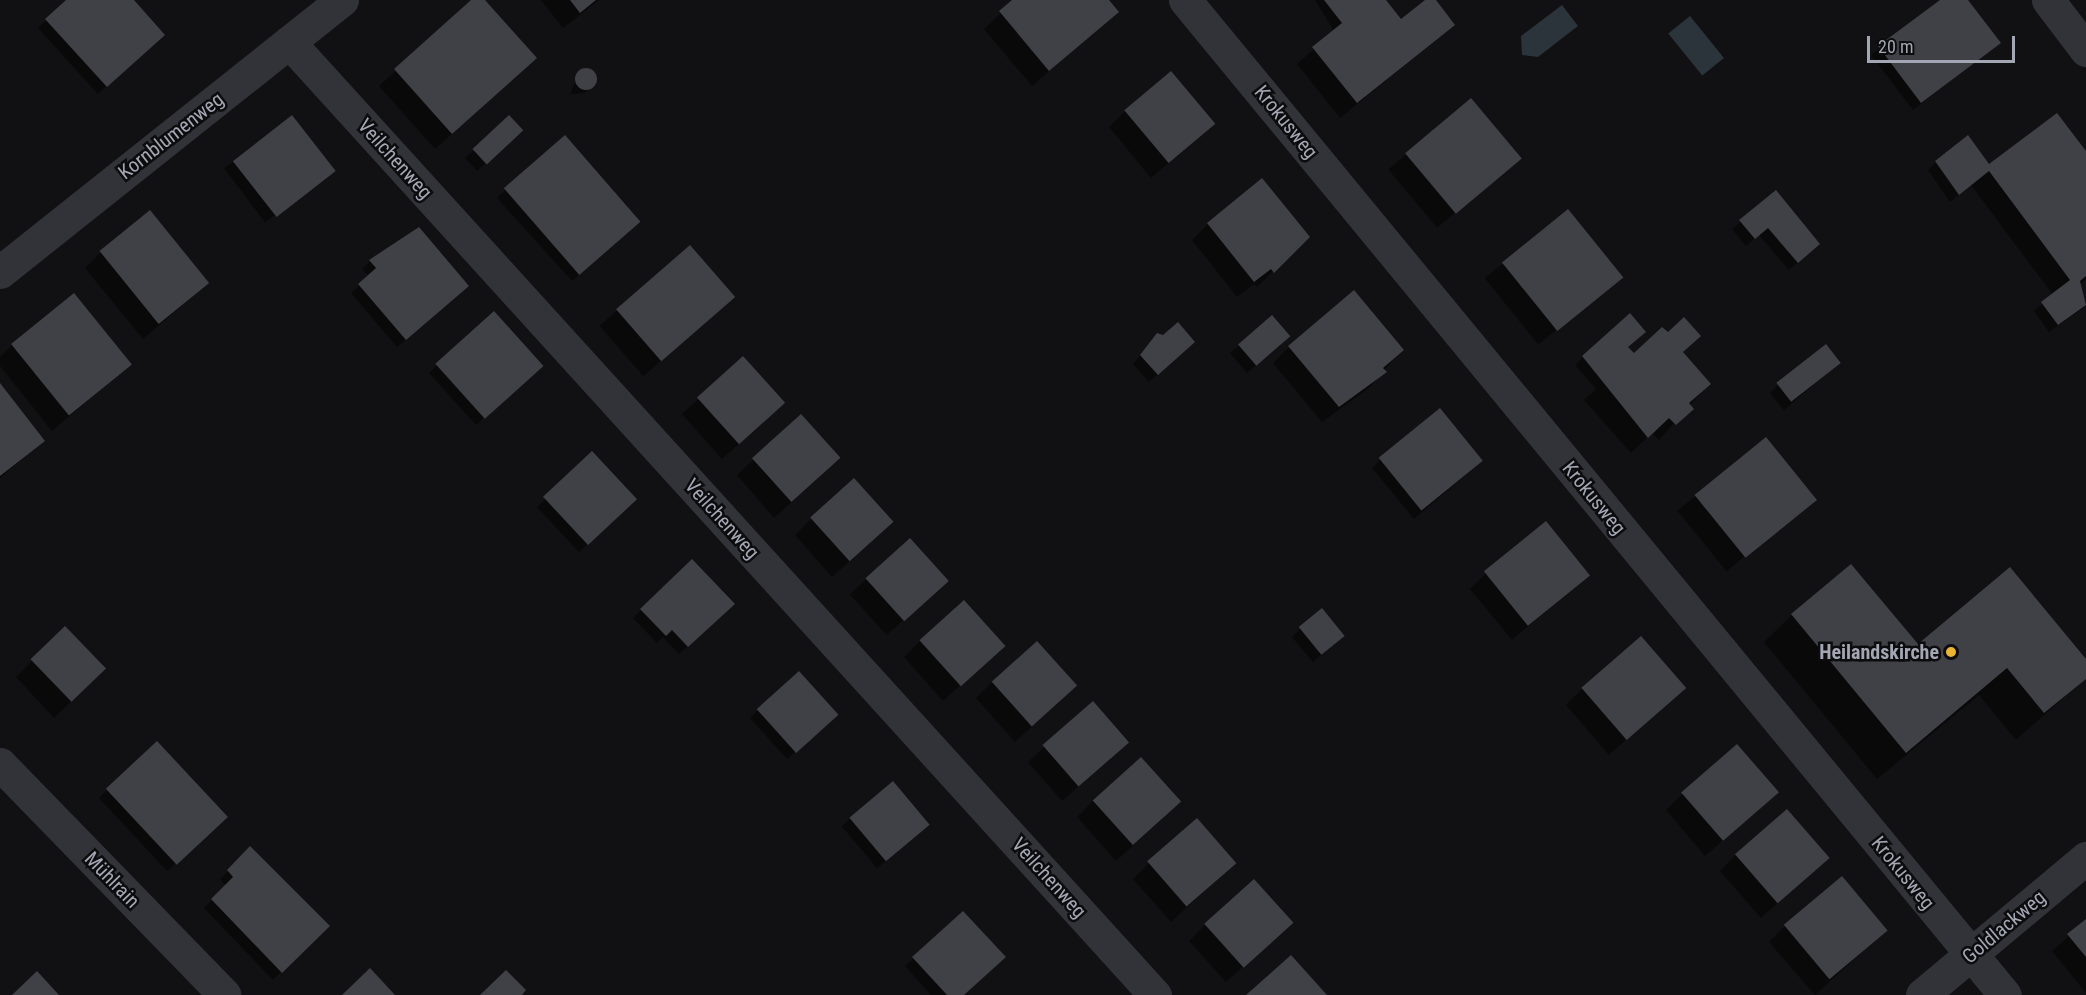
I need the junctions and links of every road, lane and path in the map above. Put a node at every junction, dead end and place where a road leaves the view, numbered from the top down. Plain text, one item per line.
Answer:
1 (342, 0) edge
2 (1185, 0) edge
3 (2048, 0) edge
4 (289, 42) junction
5 (2086, 50) edge
6 (0, 272) edge
7 (0, 764) edge
8 (2086, 858) edge
9 (1970, 955) junction
10 (225, 995) edge
11 (1155, 995) edge
12 (1922, 995) edge
13 (2005, 995) edge

1 - 4 street, Kornblumenweg
2 - 9 street, Krokusweg
3 - 5 street
4 - 6 street, Kornblumenweg
4 - 11 street, Veilchenweg
7 - 10 street, Mühlrain
8 - 9 street, Goldlackweg
9 - 12 street, Goldlackweg
9 - 13 street, Krokusweg

